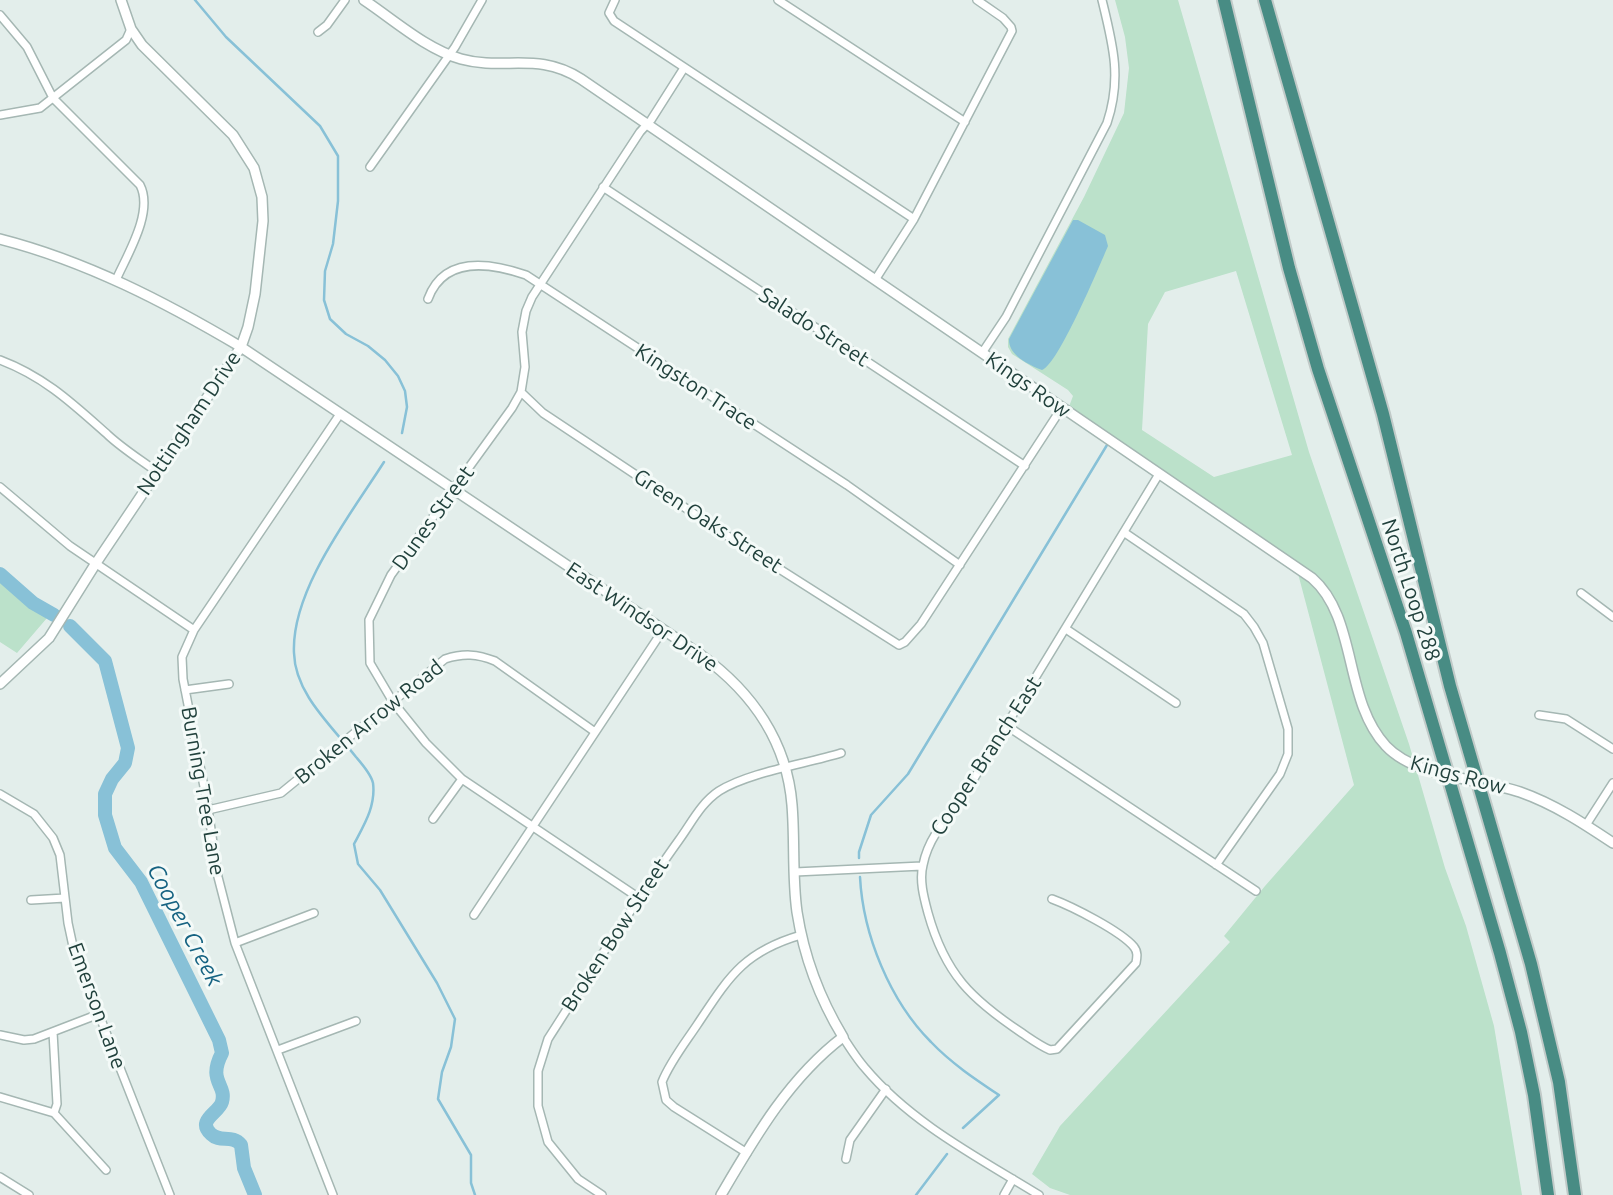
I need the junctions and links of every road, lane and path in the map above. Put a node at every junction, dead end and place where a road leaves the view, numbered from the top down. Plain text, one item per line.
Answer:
1 (121, 0) edge
2 (345, 0) edge
3 (364, 0) edge
4 (482, 0) edge
5 (615, 0) edge
6 (778, 0) edge
7 (977, 0) edge
8 (1102, 0) edge
9 (1224, 0) edge
10 (1265, 0) edge
11 (0, 15) edge
12 (131, 29) junction
13 (318, 32) dead end
14 (448, 54) junction
15 (684, 68) junction
16 (53, 99) junction
17 (0, 115) edge
18 (965, 122) junction
19 (646, 125) junction
20 (370, 167) dead end
21 (603, 187) junction
22 (914, 219) junction
23 (0, 239) edge
24 (116, 280) junction
25 (875, 280) junction
26 (540, 284) junction
27 (428, 299) dead end
28 (241, 347) junction
29 (982, 353) junction
30 (0, 360) edge
31 (521, 392) junction
32 (1061, 408) junction
33 (340, 414) junction
34 (1025, 466) junction
35 (157, 472) junction
36 (1159, 474) junction
37 (0, 486) edge
38 (453, 489) junction
39 (1125, 533) junction
40 (96, 563) junction
41 (960, 565) junction
42 (1581, 593) dead end
43 (1613, 617) edge
44 (1066, 629) junction
45 (194, 630) junction
46 (663, 630) junction
47 (0, 684) edge
48 (229, 684) dead end
49 (186, 690) junction
50 (393, 702) junction
51 (1176, 703) dead end
52 (1539, 715) dead end
53 (1006, 726) junction
54 (595, 732) junction
55 (1613, 749) edge
56 (841, 753) dead end
57 (786, 768) junction
58 (1449, 775) junction
59 (462, 779) junction
60 (1478, 780) junction
61 (1613, 783) edge
62 (0, 794) edge
63 (208, 810) junction
64 (433, 819) dead end
65 (1586, 825) junction
66 (532, 827) junction
67 (1613, 843) edge
68 (1216, 865) junction
69 (922, 866) junction
70 (795, 872) junction
71 (1256, 891) dead end
72 (65, 898) junction
73 (639, 898) junction
74 (1052, 899) dead end
75 (31, 900) dead end
76 (314, 913) dead end
77 (474, 915) dead end
78 (801, 935) junction
79 (235, 943) junction
80 (99, 1014) junction
81 (356, 1021) dead end
82 (52, 1032) junction
83 (0, 1035) edge
84 (843, 1037) junction
85 (278, 1051) junction
86 (886, 1089) junction
87 (0, 1097) edge
88 (54, 1113) junction
89 (747, 1153) junction
90 (846, 1160) dead end
91 (106, 1170) dead end
92 (0, 1177) edge
93 (1013, 1179) junction
94 (29, 1195) edge
95 (170, 1195) edge
96 (333, 1195) edge
97 (602, 1195) edge
98 (721, 1195) edge
99 (1004, 1195) edge
100 (1039, 1195) edge
101 (1548, 1195) edge
102 (1575, 1195) edge

1 - 12 street, Nottingham Drive
2 - 13 street
3 - 14 street, Kings Row
4 - 14 street
5 - 15 street
6 - 18 street
7 - 18 street
8 - 29 street
9 - 58 highway, North Loop 288
10 - 60 highway, North Loop 288
11 - 16 street
12 - 16 street
12 - 28 street, Nottingham Drive
14 - 19 street, Kings Row
14 - 20 street
15 - 19 street, Dunes Street
15 - 22 street
16 - 17 street
16 - 24 street
18 - 22 street
19 - 21 street, Dunes Street
19 - 25 street, Kings Row
21 - 26 street, Dunes Street
21 - 34 street, Salado Street
22 - 25 street
23 - 24 street, East Windsor Drive
24 - 28 street, East Windsor Drive
25 - 29 street, Kings Row
26 - 27 street, Kingston Trace
26 - 31 street, Dunes Street
26 - 41 street, Kingston Trace
28 - 33 street, East Windsor Drive
28 - 35 street, Nottingham Drive
29 - 32 street, Kings Row
30 - 35 street
31 - 38 street, Dunes Street
31 - 41 street, Green Oaks Street
32 - 34 street
32 - 36 street, Kings Row
33 - 38 street, East Windsor Drive
33 - 45 street, Burning Tree Lane
34 - 41 street
35 - 40 street, Nottingham Drive
36 - 39 street, Cooper Branch East
36 - 58 street, Kings Row
37 - 40 street
38 - 46 street, East Windsor Drive
38 - 50 street, Dunes Street
39 - 44 street, Cooper Branch East
39 - 68 street
40 - 45 street
40 - 47 street, Nottingham Drive
42 - 43 street
44 - 51 street
44 - 53 street, Cooper Branch East
45 - 49 street, Burning Tree Lane
46 - 54 street
46 - 57 street, East Windsor Drive
48 - 49 street
49 - 63 street, Burning Tree Lane
50 - 54 street, Broken Arrow Road
50 - 59 street, Dunes Street
50 - 63 street, Broken Arrow Road
52 - 55 street
53 - 68 street
53 - 69 street, Cooper Branch East
54 - 66 street
56 - 57 street, Broken Bow Street
57 - 70 street, East Windsor Drive
57 - 73 street, Broken Bow Street
58 - 60 street, Kings Row
58 - 101 highway, North Loop 288
59 - 64 street
59 - 66 street, Dunes Street
60 - 65 street, Kings Row
60 - 102 highway, North Loop 288
61 - 65 street
62 - 72 street, Emerson Lane
63 - 79 street, Burning Tree Lane
65 - 67 street, Kings Row
66 - 73 street, Dunes Street
66 - 77 street
68 - 71 street
69 - 70 street
69 - 74 street, Cooper Branch East
70 - 78 street, East Windsor Drive
72 - 75 street
72 - 80 street, Emerson Lane
73 - 97 street, Broken Bow Street
76 - 79 street
78 - 84 street, East Windsor Drive
78 - 89 street
79 - 85 street, Burning Tree Lane
80 - 82 street
80 - 95 street, Emerson Lane
81 - 85 street
82 - 83 street
82 - 88 street
84 - 86 street, East Windsor Drive
84 - 89 street
85 - 96 street, Burning Tree Lane
86 - 90 street
86 - 93 street, East Windsor Drive
87 - 88 street
88 - 91 street
89 - 98 street
92 - 94 street
93 - 99 street
93 - 100 street, East Windsor Drive

